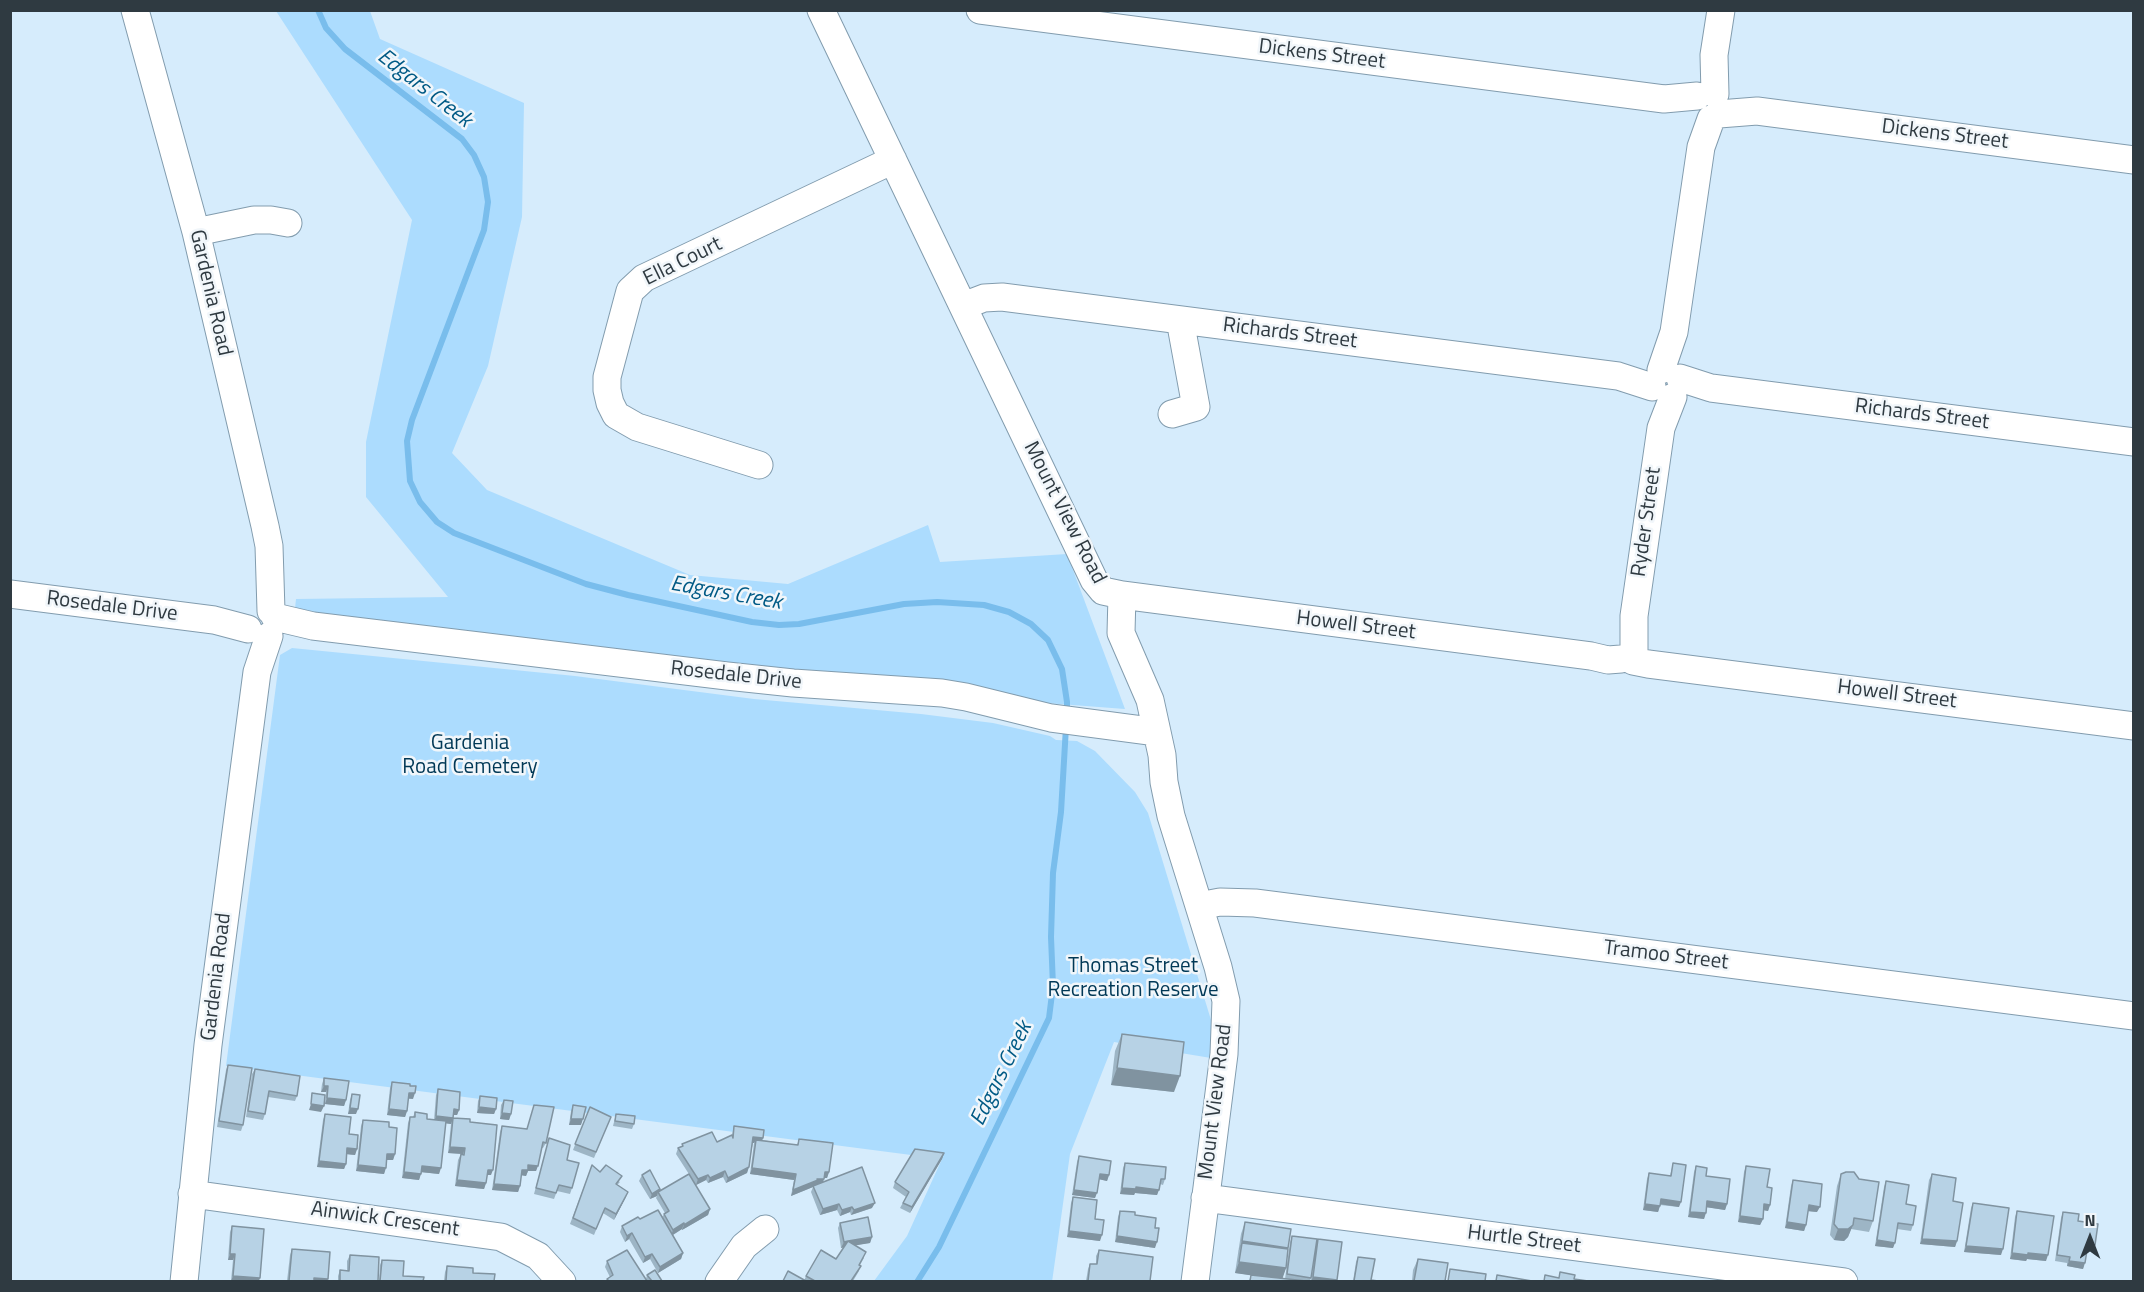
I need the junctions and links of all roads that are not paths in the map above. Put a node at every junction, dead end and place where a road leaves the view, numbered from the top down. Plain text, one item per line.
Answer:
1 (135, 10) edge
2 (821, 10) edge
3 (980, 10) edge
4 (1721, 10) edge
5 (1707, 105) junction
6 (893, 160) junction
7 (2133, 160) edge
8 (288, 223) dead end
9 (196, 232) junction
10 (963, 306) junction
11 (1180, 320) junction
12 (1667, 383) junction
13 (1172, 414) dead end
14 (2133, 442) edge
15 (759, 465) dead end
16 (1122, 596) junction
17 (11, 597) edge
18 (262, 623) junction
19 (1628, 653) junction
20 (2133, 726) edge
21 (1157, 732) junction
22 (1199, 906) junction
23 (2133, 1016) edge
24 (192, 1194) junction
25 (1205, 1198) junction
26 (765, 1229) dead end
27 (184, 1281) edge
28 (562, 1281) edge
29 (719, 1281) edge
30 (1194, 1281) edge
31 (1844, 1281) edge

1 - 9 street, Gardenia Road
2 - 6 street, Mount View Road
3 - 5 street, Dickens Street
4 - 5 street, Ryder Street
5 - 7 street, Dickens Street
5 - 12 street, Ryder Street
6 - 10 street, Mount View Road
6 - 15 street, Ella Court
8 - 9 street
9 - 18 street, Gardenia Road
10 - 11 street, Richards Street
10 - 16 street, Mount View Road
11 - 12 street, Richards Street
11 - 13 street
12 - 14 street, Richards Street
12 - 19 street, Ryder Street
16 - 19 street, Howell Street
16 - 21 street, Mount View Road
17 - 18 street, Rosedale Drive
18 - 21 street, Rosedale Drive
18 - 24 street, Gardenia Road
19 - 20 street, Howell Street
21 - 22 street, Mount View Road
22 - 23 street, Tramoo Street
22 - 25 street, Mount View Road
24 - 27 street, Gardenia Road
24 - 28 street, Ainwick Crescent
25 - 30 street, Mount View Road
25 - 31 street, Hurtle Street
26 - 29 street

